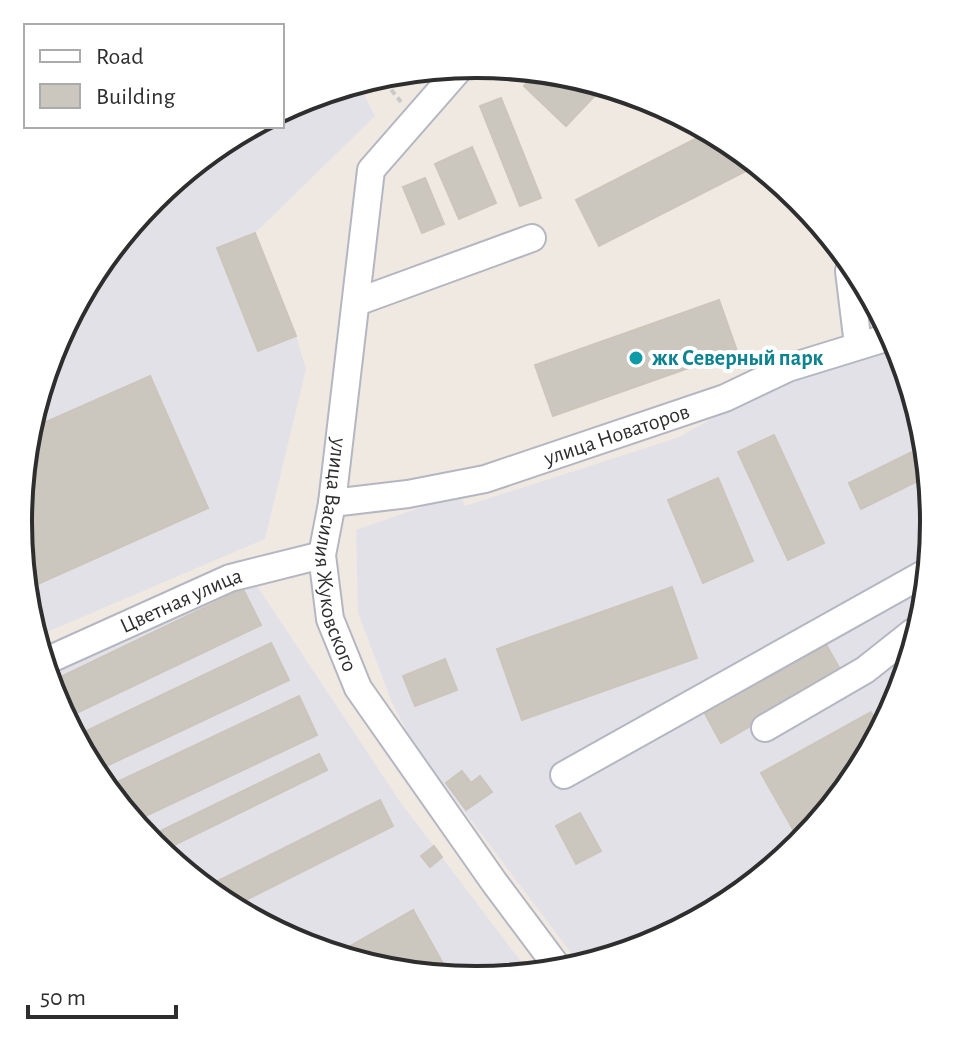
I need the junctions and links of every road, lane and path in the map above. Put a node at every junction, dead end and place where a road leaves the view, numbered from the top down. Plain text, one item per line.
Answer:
1 (451, 79) edge
2 (532, 238) dead end
3 (850, 283) edge
4 (357, 302) junction
5 (881, 339) edge
6 (858, 345) junction
7 (332, 503) junction
8 (322, 555) junction
9 (917, 577) edge
10 (906, 637) edge
11 (54, 658) edge
12 (765, 728) dead end
13 (564, 775) dead end
14 (552, 960) edge

1 - 4 street, улица Василия Жуковского
2 - 4 street
3 - 6 street
4 - 7 street, улица Василия Жуковского
5 - 6 street, улица Новаторов
6 - 7 street, улица Новаторов
7 - 8 street, улица Василия Жуковского
8 - 11 street, Цветная улица
8 - 14 street, улица Василия Жуковского
9 - 13 street
10 - 12 street

